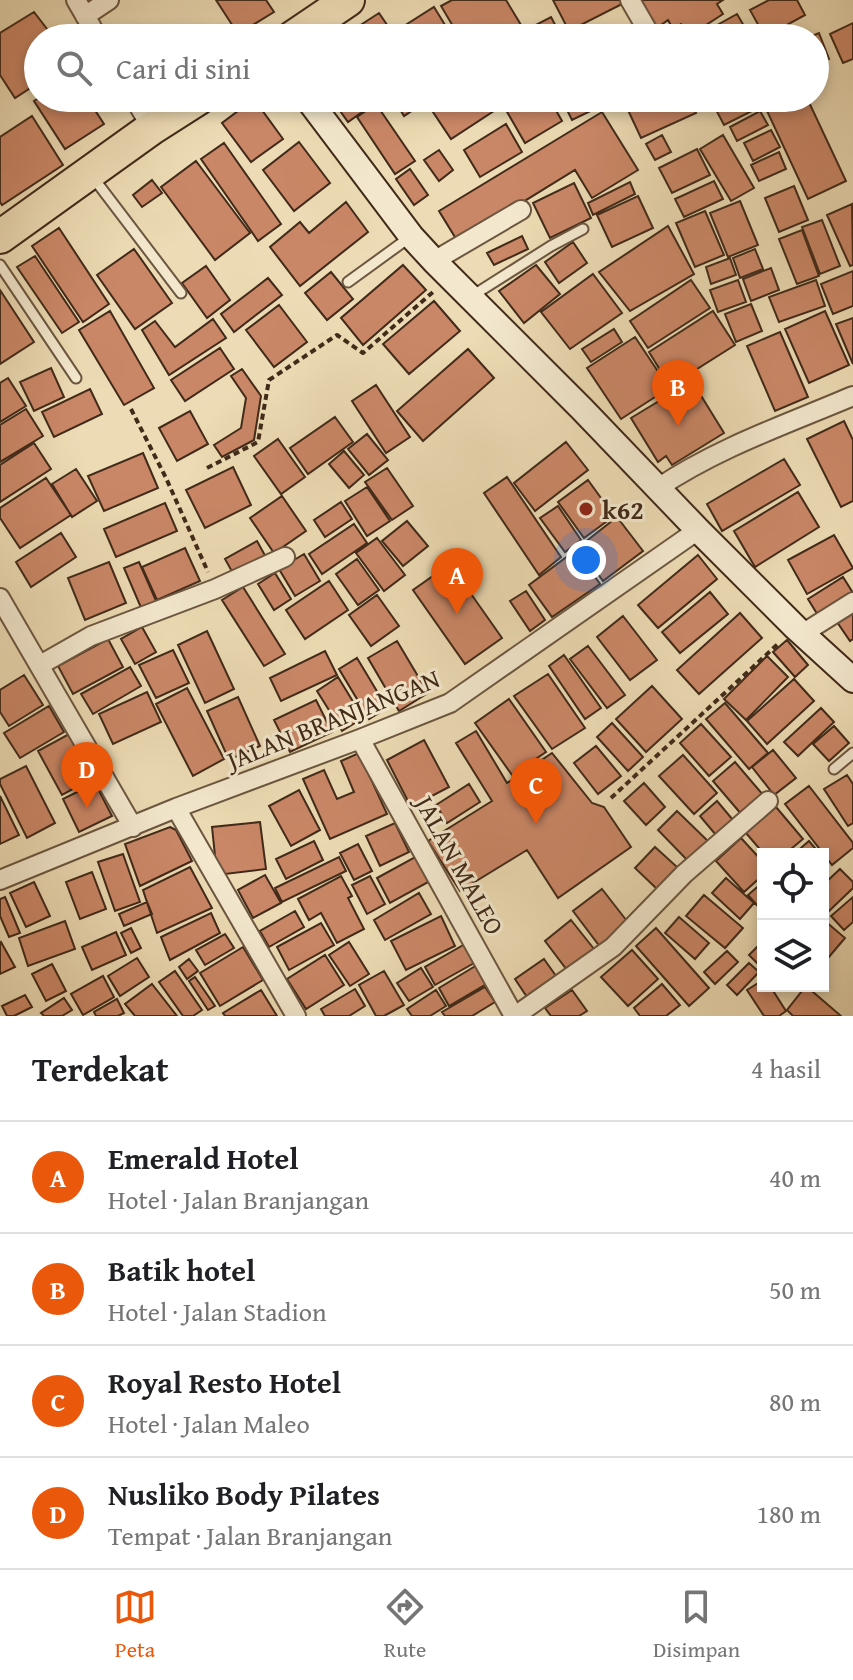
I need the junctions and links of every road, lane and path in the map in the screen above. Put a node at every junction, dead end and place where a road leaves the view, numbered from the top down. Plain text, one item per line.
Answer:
1 (109, 0) edge
2 (348, 0) edge
3 (630, 0) edge
4 (81, 8) edge
5 (313, 24) edge
6 (644, 24) edge
7 (142, 112) edge
8 (177, 112) edge
9 (317, 112) edge
10 (152, 128) junction
11 (90, 173) junction
12 (521, 210) dead end
13 (583, 229) dead end
14 (411, 236) junction
15 (0, 237) edge
16 (0, 265) edge
17 (442, 269) junction
18 (348, 282) dead end
19 (181, 293) dead end
20 (469, 297) junction
21 (76, 378) dead end
22 (853, 396) edge
23 (131, 409) dead end
24 (207, 468) dead end
25 (658, 488) junction
26 (698, 530) junction
27 (285, 557) dead end
28 (215, 589) junction
29 (0, 598) edge
30 (853, 602) edge
31 (799, 631) junction
32 (40, 665) junction
33 (853, 680) edge
34 (360, 739) junction
35 (853, 753) edge
36 (834, 769) dead end
37 (611, 798) dead end
38 (768, 801) dead end
39 (176, 808) junction
40 (133, 827) junction
41 (0, 880) edge
42 (296, 1016) edge
43 (515, 1016) edge

1 - 4 street
2 - 5 highway
3 - 6 street
7 - 10 street
8 - 10 highway
9 - 14 street
10 - 11 highway
11 - 15 highway
11 - 19 lane
12 - 17 street
13 - 20 lane
14 - 17 street
14 - 18 lane
16 - 21 lane
17 - 20 street
17 - 24 path
20 - 25 street
22 - 25 street
23 - 28 path
25 - 26 street
26 - 31 street
26 - 34 street, JALAN BRANJANGAN
27 - 28 street
28 - 32 street
29 - 32 street
30 - 31 street
31 - 33 street
31 - 37 path
32 - 40 street
34 - 39 street, JALAN BRANJANGAN
34 - 43 street, JALAN MALEO
35 - 36 lane
38 - 43 street
39 - 40 street, JALAN BRANJANGAN
39 - 42 street
40 - 41 street, JALAN BRANJANGAN

